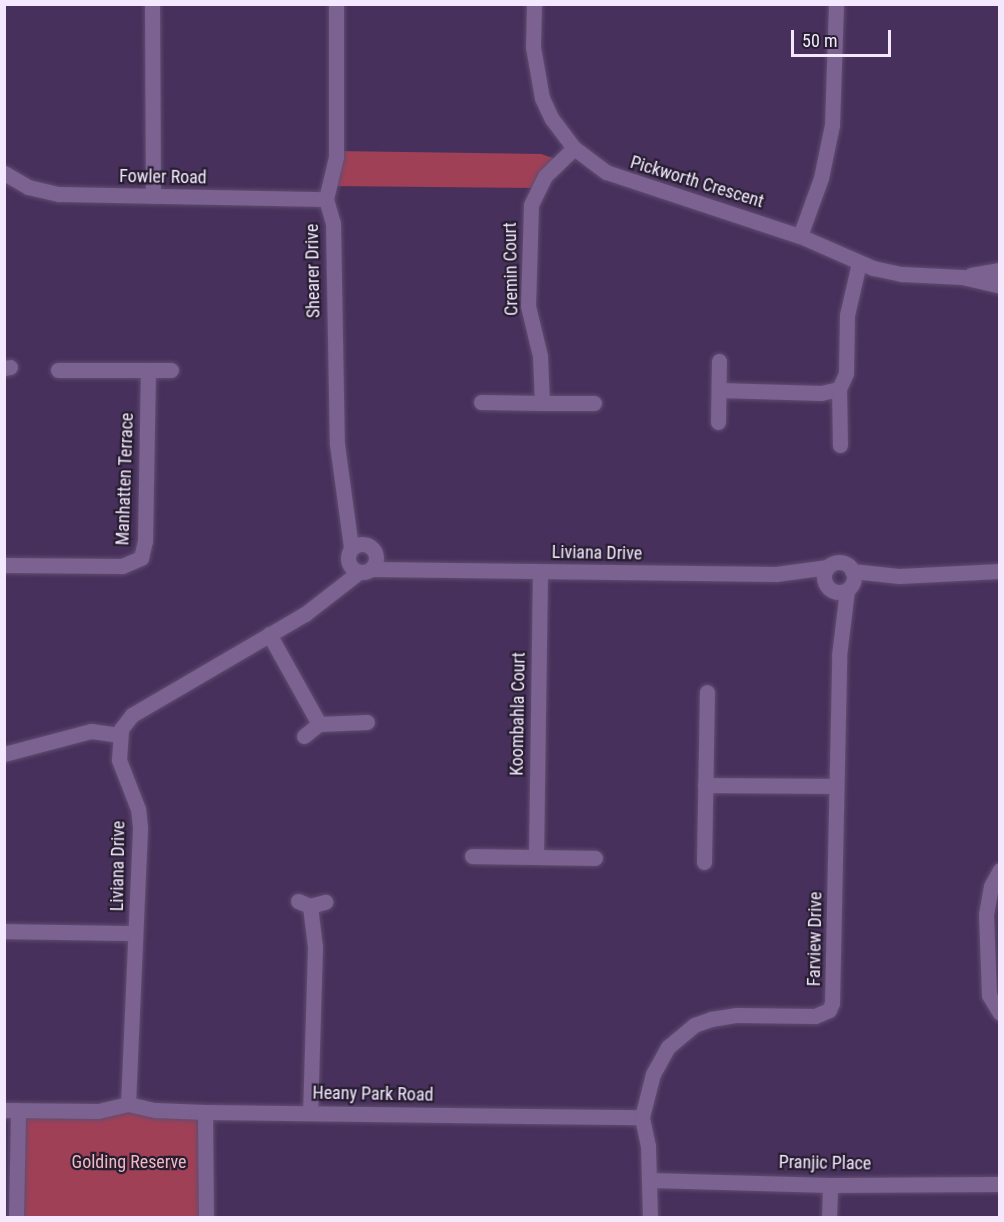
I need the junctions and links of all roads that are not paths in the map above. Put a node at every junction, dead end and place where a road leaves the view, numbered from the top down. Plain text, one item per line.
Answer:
1 (152, 4) edge
2 (336, 4) edge
3 (534, 4) edge
4 (836, 4) edge
5 (574, 148) junction
6 (4, 173) edge
7 (153, 196) junction
8 (327, 199) junction
9 (800, 236) junction
10 (859, 263) junction
11 (999, 270) edge
12 (962, 277) junction
13 (999, 286) edge
14 (719, 361) dead end
15 (58, 370) dead end
16 (171, 370) dead end
17 (148, 371) junction
18 (839, 389) junction
19 (720, 390) junction
20 (481, 402) dead end
21 (542, 403) junction
22 (594, 403) dead end
23 (718, 422) dead end
24 (840, 445) dead end
25 (347, 502) junction
26 (370, 546) junction
27 (999, 560) edge
28 (358, 563) junction
29 (4, 565) edge
30 (828, 567) junction
31 (417, 568) junction
32 (965, 571) junction
33 (999, 571) edge
34 (540, 572) junction
35 (776, 574) junction
36 (850, 582) junction
37 (828, 587) junction
38 (269, 634) junction
39 (839, 656) junction
40 (707, 692) dead end
41 (367, 722) dead end
42 (319, 724) junction
43 (119, 735) junction
44 (304, 736) dead end
45 (4, 754) edge
46 (705, 785) junction
47 (836, 786) junction
48 (472, 856) dead end
49 (536, 857) junction
50 (595, 858) dead end
51 (704, 862) dead end
52 (999, 870) edge
53 (311, 903) dead end
54 (4, 931) edge
55 (135, 933) junction
56 (999, 1013) edge
57 (128, 1104) junction
58 (11, 1110) edge
59 (205, 1112) junction
60 (310, 1113) junction
61 (642, 1117) junction
62 (650, 1179) junction
63 (999, 1184) edge
64 (830, 1185) junction
65 (16, 1218) edge
66 (206, 1218) edge
67 (650, 1218) edge
68 (829, 1218) edge

1 - 7 street
2 - 8 street, Shearer Drive
3 - 5 street, Pickworth Crescent
4 - 9 street
5 - 9 street, Pickworth Crescent
5 - 21 street, Cremin Court
6 - 7 street, Fowler Road
7 - 8 street, Fowler Road
8 - 25 street, Shearer Drive
9 - 10 street, Pickworth Crescent
10 - 12 street, Pickworth Crescent
10 - 18 street
11 - 12 street, Pickworth Crescent
12 - 13 street, Pickworth Crescent
14 - 19 street
15 - 17 street
16 - 17 street
17 - 29 street, Manhatten Terrace
18 - 19 street
18 - 24 street
19 - 23 street
20 - 21 street
21 - 22 street
25 - 26 street, Shearer Drive
25 - 28 street, Shearer Drive
26 - 28 street
26 - 28 street
26 - 31 street, Liviana Drive
27 - 32 street
28 - 31 street, Liviana Drive
28 - 38 street
30 - 35 street, Liviana Drive
30 - 36 street, Liviana Drive
30 - 37 street, Farview Drive
31 - 34 street, Liviana Drive
32 - 33 street
32 - 36 street
34 - 35 street, Liviana Drive
34 - 49 street, Koombahla Court
35 - 37 street, Liviana Drive
36 - 37 street, Liviana Drive
36 - 39 street, Farview Drive
37 - 39 street, Farview Drive
38 - 42 street
38 - 43 street
39 - 47 street, Farview Drive
40 - 46 street
41 - 42 street
42 - 44 street
43 - 45 street
43 - 55 street, Liviana Drive
46 - 47 street
46 - 51 street
47 - 61 street, Farview Drive
48 - 49 street
49 - 50 street
52 - 56 street
53 - 60 street
54 - 55 street
55 - 57 street, Liviana Drive
57 - 58 street, Heany Park Road
57 - 59 street, Heany Park Road
58 - 65 street
59 - 60 street, Heany Park Road
59 - 66 street
60 - 61 street, Heany Park Road
61 - 62 street
62 - 64 street, Pranjic Place
62 - 67 street
63 - 64 street, Pranjic Place
64 - 68 street

